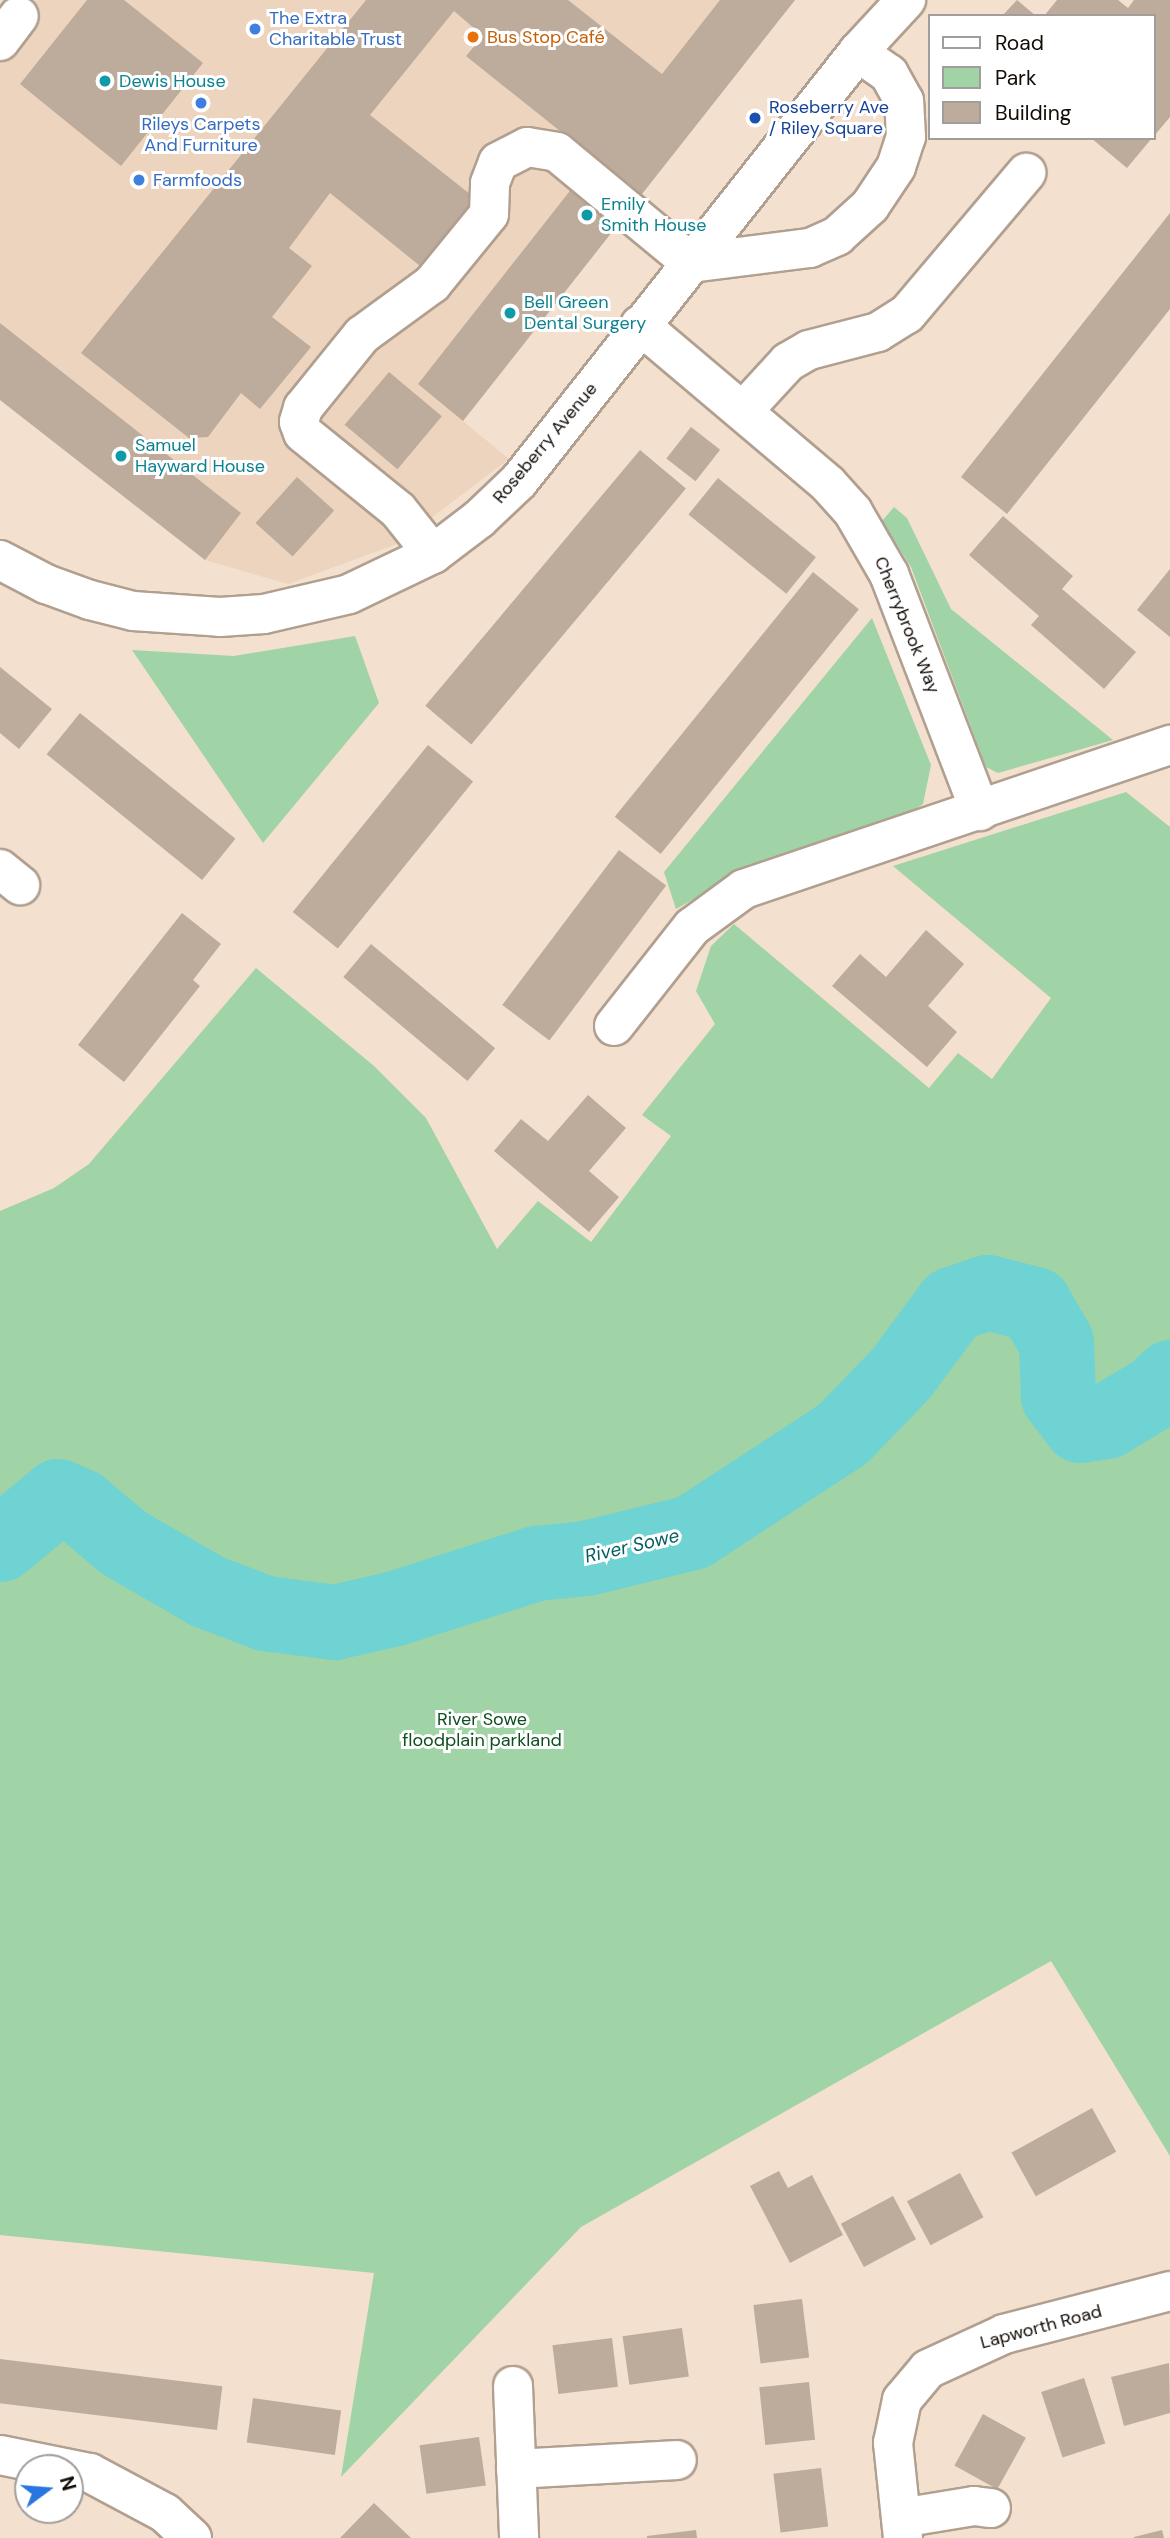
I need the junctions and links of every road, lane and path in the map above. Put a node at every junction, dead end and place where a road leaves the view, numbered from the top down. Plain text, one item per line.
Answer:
1 (906, 0) edge
2 (858, 52) junction
3 (1026, 173) dead end
4 (691, 263) junction
5 (640, 325) junction
6 (743, 411) junction
7 (433, 554) junction
8 (0, 560) edge
9 (1170, 744) edge
10 (979, 811) junction
11 (614, 1026) dead end
12 (1170, 2291) edge
13 (513, 2386) dead end
14 (0, 2455) edge
15 (677, 2460) dead end
16 (516, 2469) junction
17 (991, 2508) dead end
18 (902, 2528) edge
19 (192, 2538) edge
20 (519, 2538) edge

1 - 2 street, Roseberry Avenue
2 - 4 street, Roseberry Avenue
2 - 4 street
3 - 6 street
4 - 5 street, Roseberry Avenue
4 - 7 street
5 - 6 street, Cherrybrook Way
5 - 7 street, Roseberry Avenue
6 - 10 street, Cherrybrook Way
7 - 8 street, Roseberry Avenue
9 - 10 street
10 - 11 street
12 - 18 street, Lapworth Road
13 - 16 street
14 - 19 street
15 - 16 street
16 - 20 street
17 - 18 street

